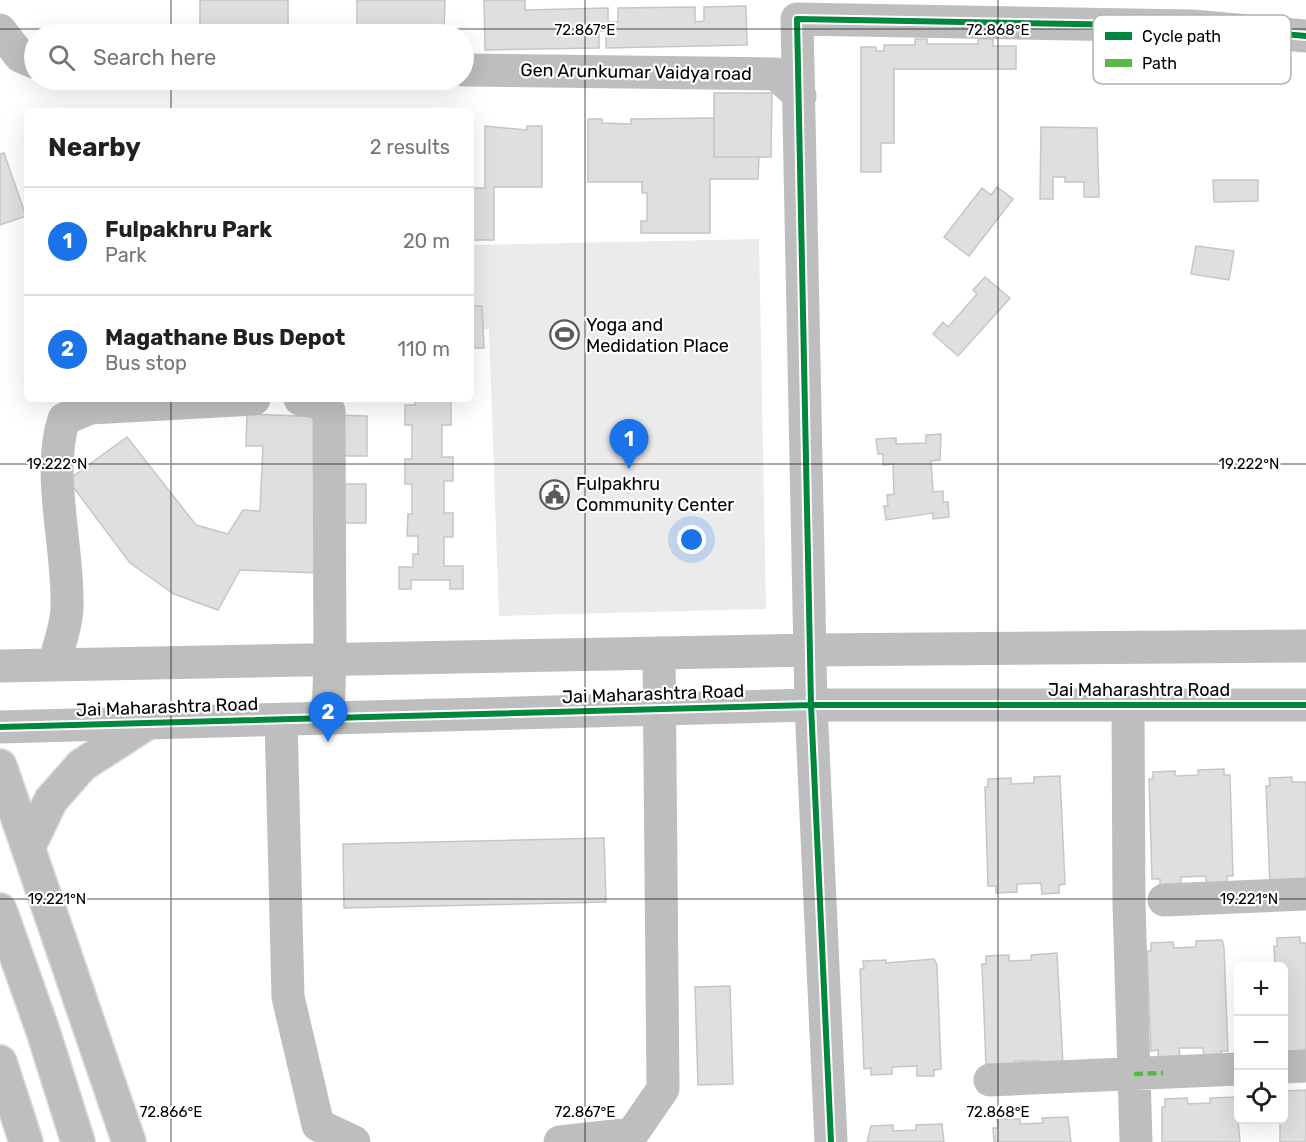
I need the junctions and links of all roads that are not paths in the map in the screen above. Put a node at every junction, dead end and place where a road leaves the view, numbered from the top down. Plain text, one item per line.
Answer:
1 (1192, 13) edge
2 (0, 30) edge
3 (1291, 33) edge
4 (1306, 36) edge
5 (24, 58) edge
6 (474, 70) edge
7 (800, 96) junction
8 (199, 402) edge
9 (315, 402) edge
10 (1306, 646) edge
11 (810, 650) junction
12 (659, 653) junction
13 (330, 660) junction
14 (54, 665) junction
15 (0, 666) edge
16 (811, 705) junction
17 (1306, 705) edge
18 (1128, 706) junction
19 (661, 709) junction
20 (328, 718) junction
21 (281, 719) junction
22 (147, 723) junction
23 (0, 727) edge
24 (0, 766) edge
25 (28, 848) junction
26 (1306, 894) edge
27 (1164, 900) dead end
28 (0, 910) edge
29 (0, 1062) edge
30 (1306, 1066) edge
31 (1288, 1067) edge
32 (1234, 1070) edge
33 (1134, 1074) junction
34 (990, 1080) dead end
35 (26, 1142) edge
36 (78, 1142) edge
37 (129, 1142) edge
38 (354, 1142) edge
39 (560, 1142) edge
40 (831, 1142) edge
41 (1136, 1142) edge

1 - 7 main road
2 - 5 main road
3 - 4 main road
6 - 7 main road, Gen Arunkumar Vaidya road
7 - 11 main road
8 - 14 main road
9 - 13 main road
10 - 11 main road
11 - 12 main road
11 - 16 main road
12 - 13 main road
12 - 19 main road
13 - 14 main road
13 - 20 main road
14 - 15 main road
16 - 18 main road, Jai Maharashtra Road
16 - 19 main road, Jai Maharashtra Road
16 - 40 main road
17 - 18 main road, Jai Maharashtra Road
18 - 33 main road
19 - 20 main road, Jai Maharashtra Road
19 - 39 main road
20 - 21 main road, Jai Maharashtra Road
21 - 22 main road, Jai Maharashtra Road
21 - 38 main road
22 - 23 main road, Jai Maharashtra Road
22 - 25 main road
24 - 25 main road
25 - 37 main road
26 - 27 main road
28 - 36 main road
29 - 35 main road
30 - 31 main road
32 - 33 main road
33 - 34 main road
33 - 41 main road

